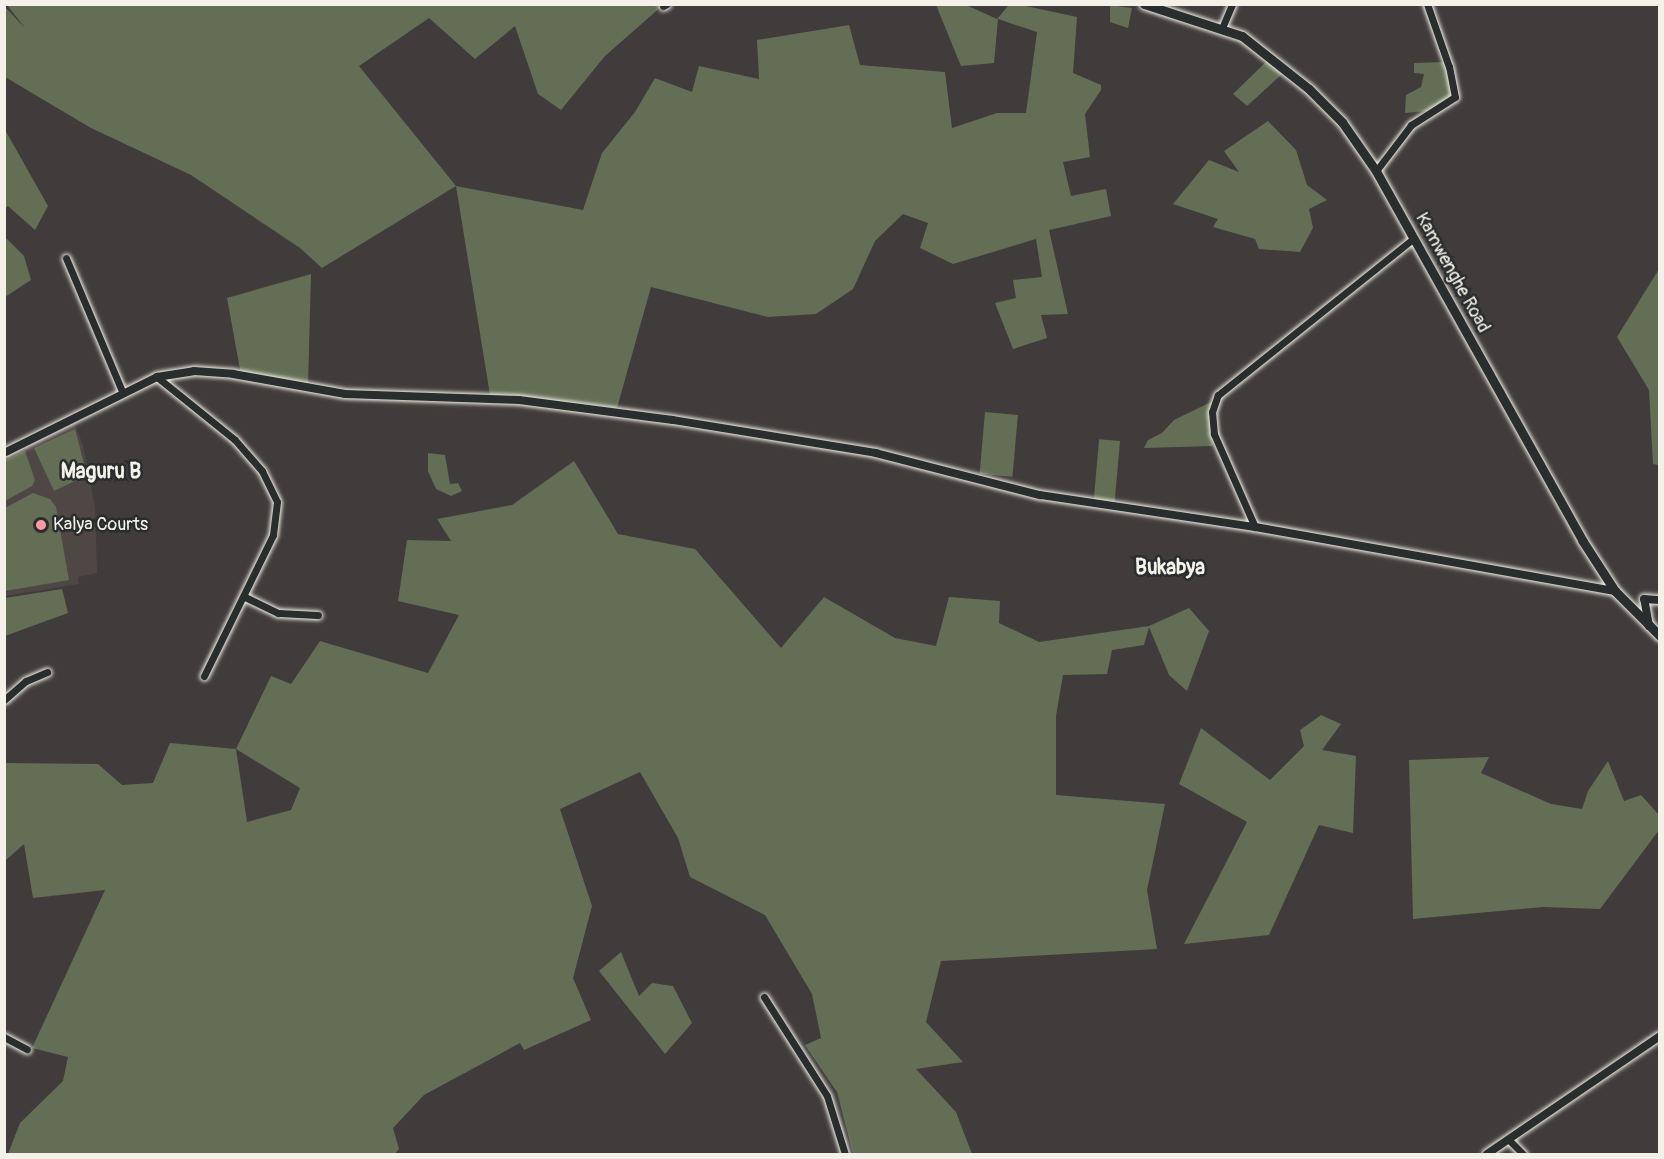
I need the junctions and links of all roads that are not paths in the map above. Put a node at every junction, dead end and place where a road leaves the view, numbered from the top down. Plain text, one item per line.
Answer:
1 (1144, 4) edge
2 (1232, 4) edge
3 (1427, 4) edge
4 (1222, 28) junction
5 (1376, 171) junction
6 (1414, 238) junction
7 (66, 258) dead end
8 (157, 377) junction
9 (122, 391) junction
10 (4, 453) edge
11 (1255, 527) junction
12 (1615, 591) junction
13 (245, 597) junction
14 (1659, 600) edge
15 (318, 615) dead end
16 (1649, 627) junction
17 (1659, 636) edge
18 (47, 672) dead end
19 (204, 676) dead end
20 (4, 700) edge
21 (764, 997) dead end
22 (1659, 1036) edge
23 (4, 1038) edge
24 (27, 1048) dead end
25 (1509, 1140) junction
26 (845, 1155) edge
27 (1487, 1155) edge
28 (1523, 1155) edge

1 - 4 main road, Kamwenghe Road
2 - 4 street
3 - 5 street
4 - 5 main road, Kamwenghe Road
5 - 6 main road, Kamwenghe Road
6 - 11 street
6 - 12 main road, Kamwenghe Road
7 - 9 street
8 - 9 street
8 - 11 street
8 - 13 street
9 - 10 street
11 - 12 street
12 - 16 main road, Kamwenghe Road
13 - 15 street
13 - 19 street
14 - 16 street
16 - 17 main road, Kamwenghe Road
18 - 20 street
21 - 26 street
22 - 25 street
23 - 24 street
25 - 27 street
25 - 28 street

